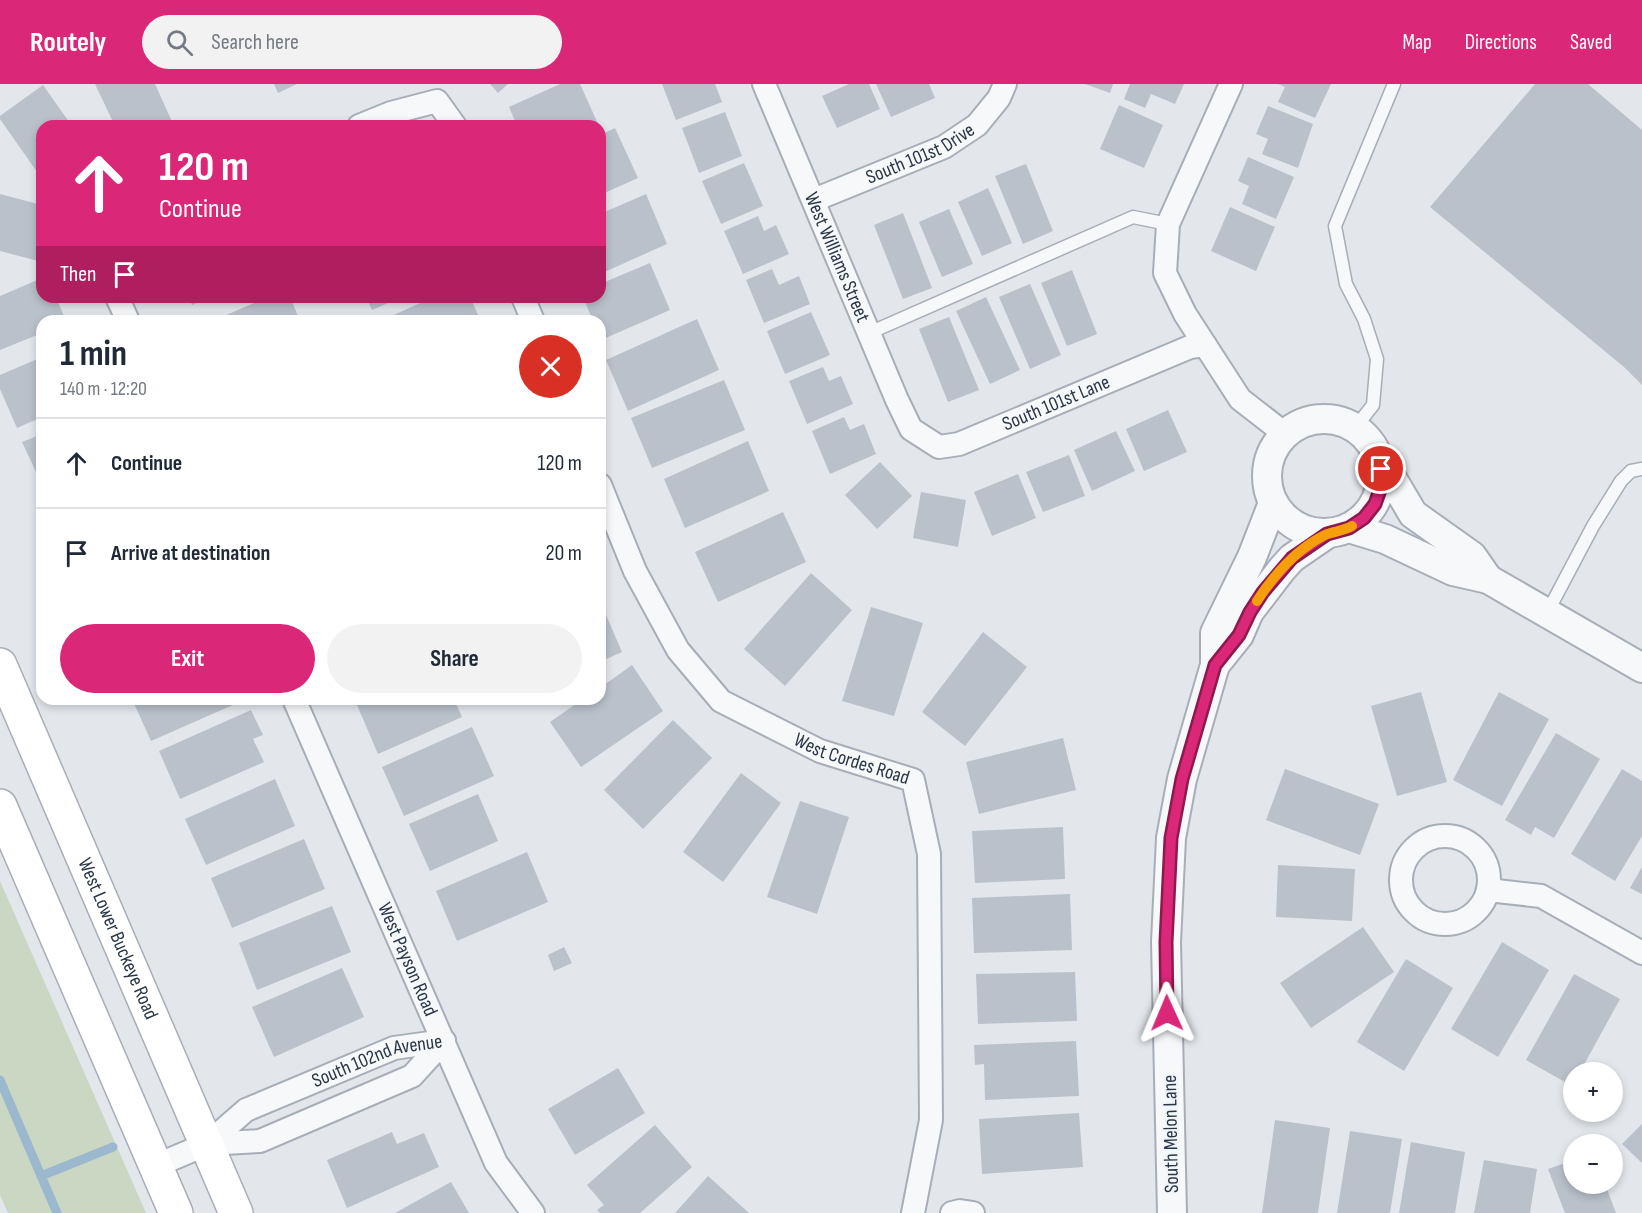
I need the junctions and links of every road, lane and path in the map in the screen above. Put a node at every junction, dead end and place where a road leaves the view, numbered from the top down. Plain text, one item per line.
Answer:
1 (765, 84) edge
2 (1005, 84) edge
3 (1231, 84) edge
4 (1394, 84) edge
5 (374, 120) edge
6 (451, 120) edge
7 (814, 200) junction
8 (1168, 224) junction
9 (869, 333) junction
10 (1205, 345) junction
11 (1352, 426) junction
12 (911, 429) joint
13 (1286, 434) junction
14 (1376, 452) junction
15 (1642, 469) edge
16 (606, 500) edge
17 (1273, 503) junction
18 (1338, 531) junction
19 (1488, 579) junction
20 (1546, 613) junction
21 (0, 665) edge
22 (1215, 665) junction
23 (1642, 668) edge
24 (297, 705) edge
25 (0, 806) edge
26 (1488, 890) dead end
27 (1642, 953) edge
28 (444, 1041) junction
29 (207, 1144) junction
30 (155, 1166) junction
31 (176, 1213) edge
32 (236, 1213) edge
33 (533, 1213) edge
34 (913, 1213) edge
35 (952, 1213) edge
36 (973, 1213) edge
37 (1172, 1213) edge

1 - 7 street, West Williams Street
2 - 7 street, South 101st Drive
3 - 8 street
4 - 11 lane
5 - 6 street
7 - 9 street, West Williams Street
8 - 9 lane
8 - 10 street
9 - 12 street, West Williams Street
10 - 12 street, South 101st Lane
10 - 13 street
11 - 13 street
11 - 14 street
13 - 17 street
14 - 18 street
14 - 19 street
15 - 20 lane
16 - 34 street, West Cordes Road
17 - 18 street
17 - 22 street, South Melon Lane
18 - 19 street
18 - 22 street, South Melon Lane
19 - 20 street
20 - 23 street
21 - 29 main road, West Lower Buckeye Road
22 - 37 street, South Melon Lane
24 - 28 street, West Payson Road
25 - 30 main road
26 - 27 street
28 - 29 street, South 102nd Avenue
28 - 29 street, South 102nd Avenue
28 - 33 street, West Payson Road
29 - 30 street, South 102nd Avenue
29 - 32 main road, West Lower Buckeye Road
30 - 31 main road
35 - 36 street

